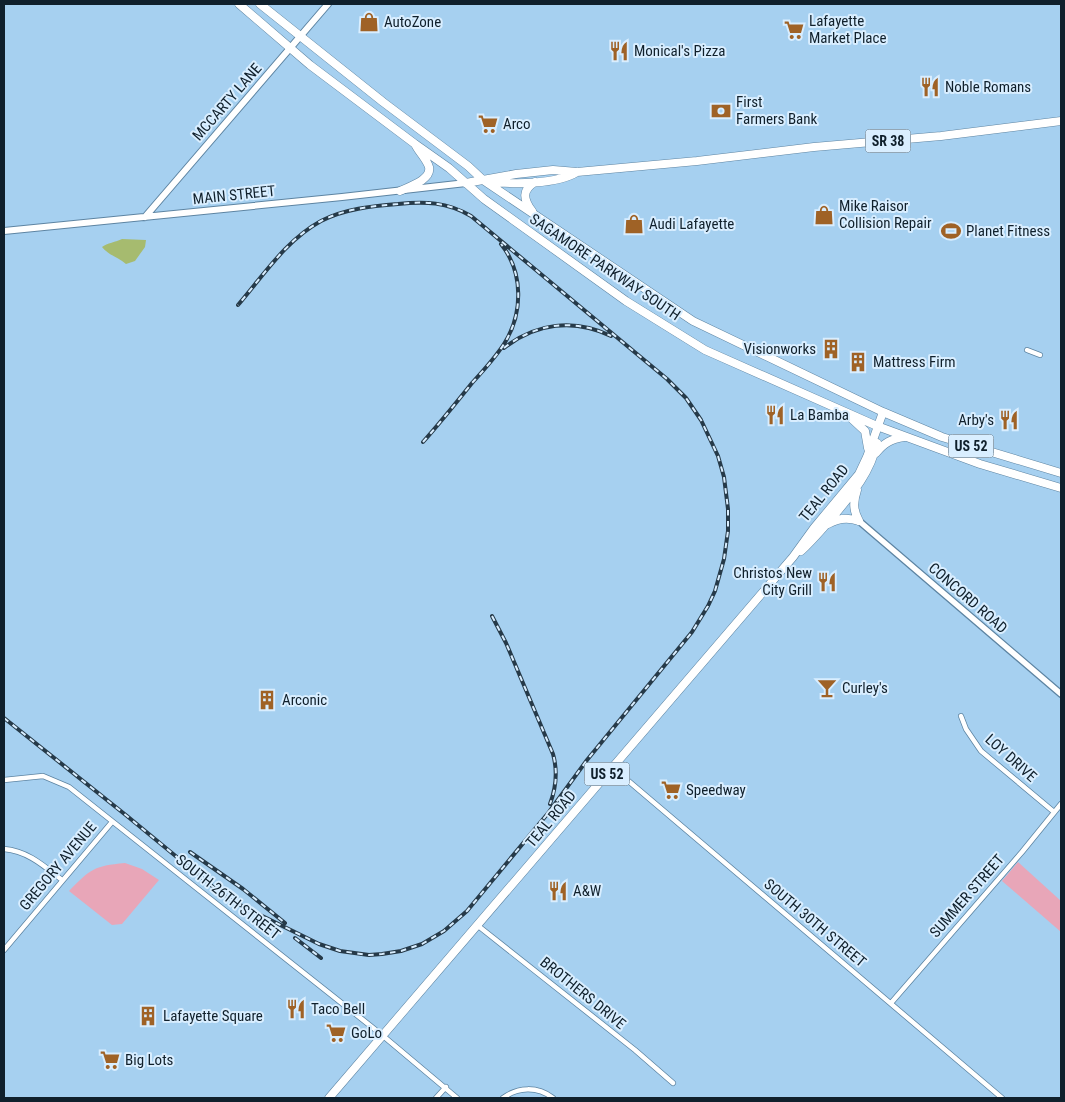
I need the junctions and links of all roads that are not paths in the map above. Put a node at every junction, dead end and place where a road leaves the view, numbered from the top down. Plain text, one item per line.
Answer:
1 (239, 4) edge
2 (260, 4) edge
3 (328, 4) edge
4 (300, 37) junction
5 (291, 48) junction
6 (1061, 121) edge
7 (415, 144) junction
8 (577, 172) junction
9 (483, 180) junction
10 (537, 181) junction
11 (466, 183) junction
12 (400, 191) junction
13 (536, 216) junction
14 (144, 217) junction
15 (4, 231) edge
16 (1027, 350) dead end
17 (1040, 355) dead end
18 (838, 409) junction
19 (884, 412) junction
20 (877, 426) junction
21 (908, 438) junction
22 (870, 459) junction
23 (1061, 473) edge
24 (858, 486) junction
25 (1061, 488) edge
26 (859, 521) junction
27 (825, 525) junction
28 (793, 557) junction
29 (1061, 694) edge
30 (961, 716) dead end
31 (612, 768) junction
32 (4, 780) edge
33 (1061, 804) edge
34 (1054, 812) junction
35 (112, 822) junction
36 (4, 849) edge
37 (62, 880) junction
38 (478, 925) junction
39 (4, 950) edge
40 (891, 1003) junction
41 (382, 1034) junction
42 (673, 1083) dead end
43 (446, 1087) junction
44 (329, 1098) edge
45 (436, 1098) edge
46 (457, 1098) edge
47 (503, 1098) edge
48 (553, 1098) edge
49 (1002, 1098) edge

1 - 5 main road, SAGAMORE PARKWAY SOUTH
2 - 4 main road, SAGAMORE PARKWAY SOUTH
3 - 4 main road, MCCARTY LANE
4 - 5 main road, MCCARTY LANE
4 - 9 main road, SAGAMORE PARKWAY SOUTH
5 - 7 main road, SAGAMORE PARKWAY SOUTH
5 - 14 main road, MCCARTY LANE
6 - 8 main road, SR 38
7 - 11 main road, SAGAMORE PARKWAY SOUTH
7 - 12 main road
8 - 9 main road, SR 38
8 - 10 main road, SR 38
9 - 10 main road, SR 38
9 - 11 main road, SR 38
9 - 13 main road, SAGAMORE PARKWAY SOUTH
10 - 13 main road
11 - 12 main road, MAIN STREET
11 - 18 main road, SAGAMORE PARKWAY SOUTH
12 - 14 main road, MAIN STREET
13 - 19 main road, SAGAMORE PARKWAY SOUTH
14 - 15 main road, MAIN STREET
16 - 17 street
18 - 20 main road, SAGAMORE PARKWAY SOUTH
18 - 22 main road
19 - 20 main road, US 52
19 - 23 main road, SAGAMORE PARKWAY SOUTH / US 52
20 - 21 main road, SAGAMORE PARKWAY SOUTH
20 - 22 main road, TEAL ROAD / US 52
21 - 22 main road, US 52
21 - 25 main road, SAGAMORE PARKWAY SOUTH / US 52
22 - 24 main road, TEAL ROAD / US 52
22 - 28 main road, TEAL ROAD / US 52
24 - 26 main road
24 - 27 main road, TEAL ROAD / US 52
26 - 27 main road
26 - 29 street, CONCORD ROAD
27 - 28 main road, TEAL ROAD / US 52
28 - 31 main road, TEAL ROAD / US 52
30 - 34 street, LOY DRIVE
31 - 38 main road, TEAL ROAD / US 52
31 - 40 street, SOUTH 30TH STREET
32 - 35 street, SOUTH 26TH STREET
33 - 34 street, SUMMER STREET
34 - 40 street, SUMMER STREET
35 - 37 street, GREGORY AVENUE
35 - 41 street, SOUTH 26TH STREET
36 - 37 street
37 - 39 street, GREGORY AVENUE
38 - 41 main road, TEAL ROAD / US 52
38 - 42 street, BROTHERS DRIVE
40 - 49 street, SOUTH 30TH STREET
41 - 43 street, SOUTH 26TH STREET
41 - 44 main road, TEAL ROAD / US 52
43 - 45 street
43 - 46 street, SOUTH 26TH STREET
47 - 48 street

